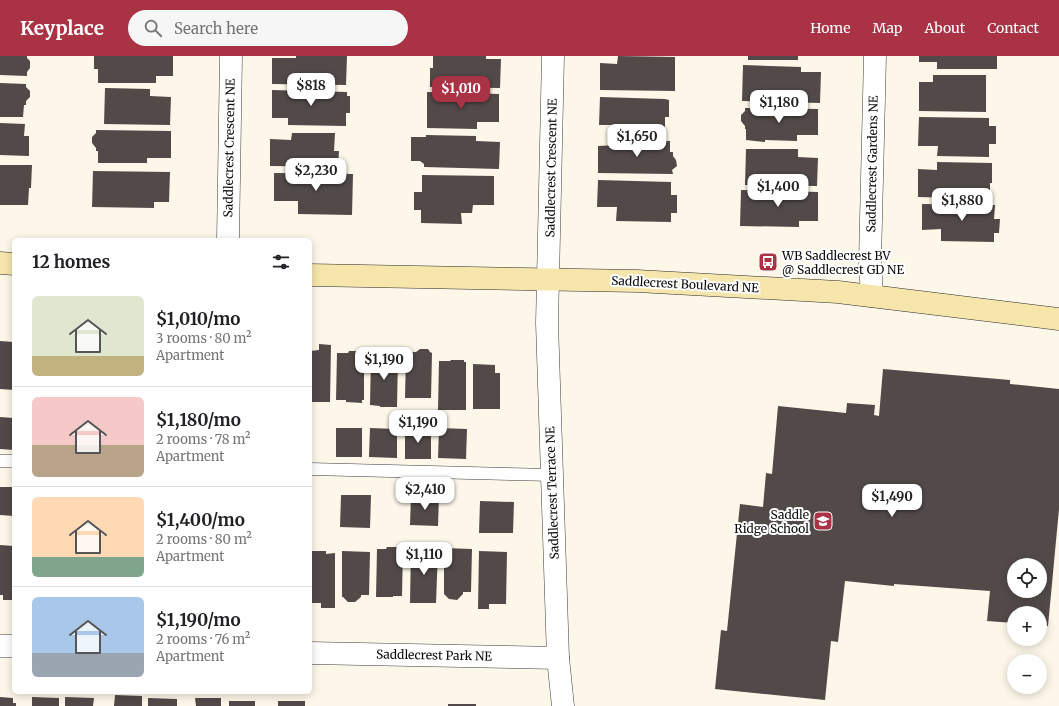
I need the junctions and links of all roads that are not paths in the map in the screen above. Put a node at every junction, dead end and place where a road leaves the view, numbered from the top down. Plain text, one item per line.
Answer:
1 (231, 56) edge
2 (553, 56) edge
3 (875, 56) edge
4 (228, 238) edge
5 (0, 263) edge
6 (12, 264) edge
7 (312, 275) edge
8 (548, 280) junction
9 (872, 296) junction
10 (1059, 319) edge
11 (0, 461) edge
12 (12, 461) edge
13 (312, 469) edge
14 (552, 475) junction
15 (0, 646) edge
16 (12, 646) edge
17 (312, 652) edge
18 (558, 658) junction
19 (563, 706) edge

1 - 4 street, Saddlecrest Crescent NE
2 - 8 street, Saddlecrest Crescent NE
3 - 9 street, Saddlecrest Gardens NE
5 - 6 street
7 - 8 street, Saddlecrest Boulevard NE
8 - 9 street, Saddlecrest Boulevard NE
8 - 14 street, Saddlecrest Terrace NE
9 - 10 street, Saddlecrest Boulevard NE
11 - 12 lane
13 - 14 lane
14 - 18 street, Saddlecrest Terrace NE
15 - 16 street
17 - 18 street, Saddlecrest Park NE
18 - 19 street, Saddlecrest Terrace NE

